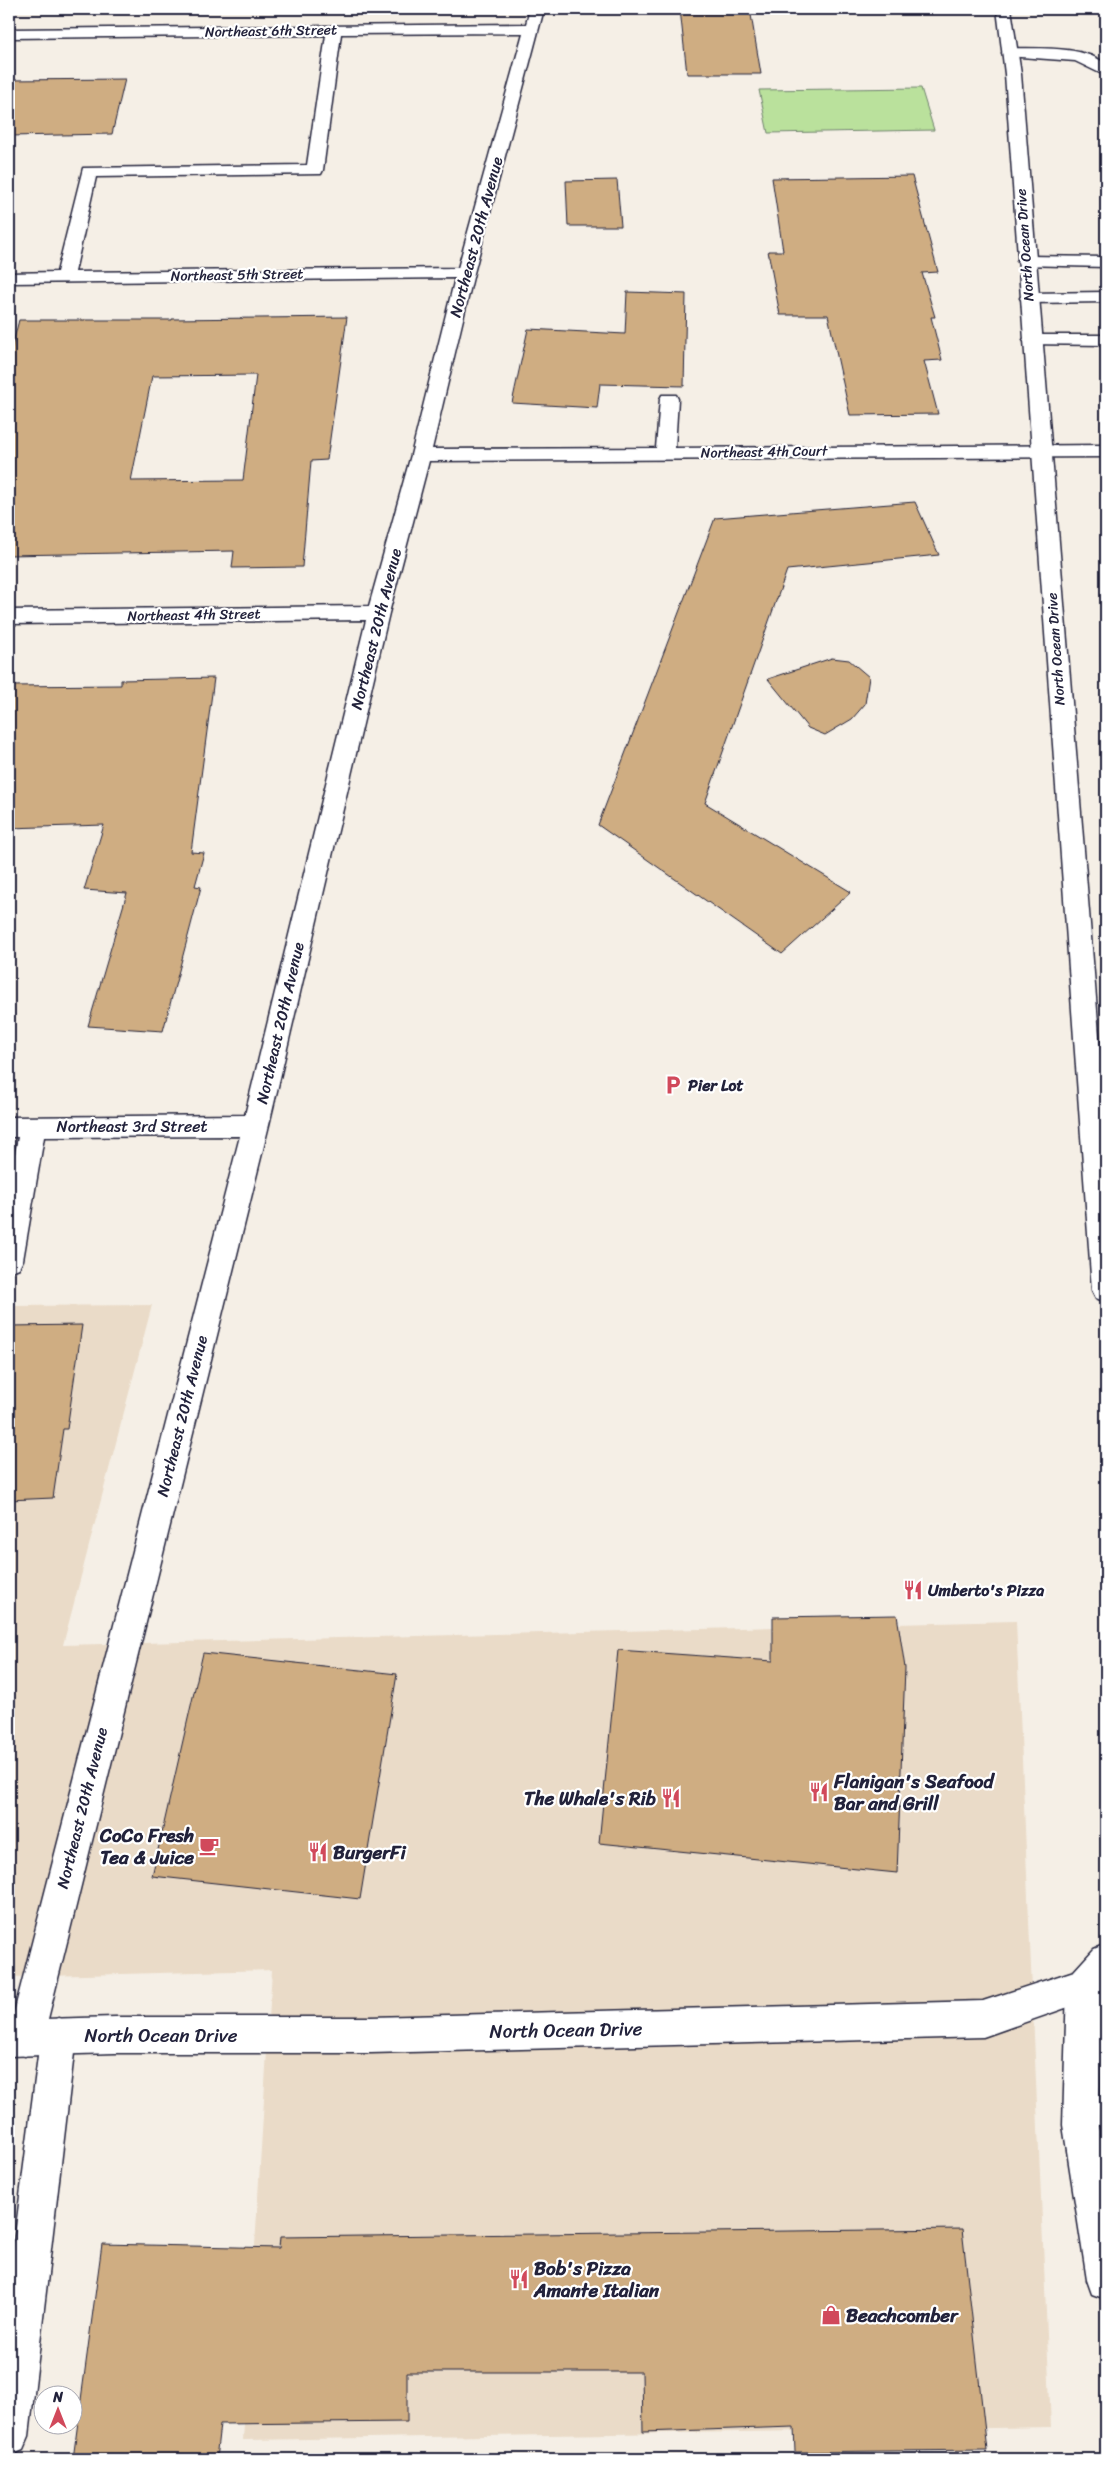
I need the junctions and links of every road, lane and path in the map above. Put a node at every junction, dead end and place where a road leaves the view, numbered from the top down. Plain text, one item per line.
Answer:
1 (1004, 9) edge
2 (535, 18) edge
3 (334, 30) junction
4 (9, 34) edge
5 (1010, 52) junction
6 (1106, 71) edge
7 (1026, 261) junction
8 (1106, 262) edge
9 (465, 273) junction
10 (9, 278) edge
11 (65, 278) junction
12 (1106, 297) edge
13 (1029, 298) junction
14 (1032, 340) junction
15 (1106, 340) edge
16 (669, 399) dead end
17 (1040, 450) junction
18 (1106, 451) edge
19 (665, 453) junction
20 (421, 455) junction
21 (378, 613) junction
22 (9, 617) edge
23 (256, 1125) junction
24 (21, 1127) edge
25 (1101, 1139) edge
26 (9, 1260) edge
27 (1106, 1290) edge
28 (1099, 1978) edge
29 (30, 2037) edge
30 (1106, 2280) edge
31 (9, 2436) edge

1 - 5 street, North Ocean Drive
2 - 3 street, Northeast 6th Street
2 - 9 street, Northeast 20th Avenue
3 - 4 street, Northeast 6th Street
3 - 11 street
5 - 6 street
5 - 7 street, North Ocean Drive
7 - 8 street
7 - 13 street, North Ocean Drive
9 - 11 street, Northeast 5th Street
9 - 20 street, Northeast 20th Avenue
10 - 11 street, Northeast 5th Street
12 - 13 street
13 - 14 street, North Ocean Drive
14 - 15 street
14 - 17 street, North Ocean Drive
16 - 19 street
17 - 18 street, Northeast 4th Court
17 - 19 street, Northeast 4th Court
17 - 25 street, North Ocean Drive
19 - 20 street, Northeast 4th Court
20 - 21 street, Northeast 20th Avenue
21 - 22 street, Northeast 4th Street
21 - 23 street, Northeast 20th Avenue
23 - 24 street, Northeast 3rd Street
23 - 29 street, Northeast 20th Avenue
24 - 26 street
25 - 27 street, North Ocean Drive
28 - 29 street, North Ocean Drive
28 - 30 street
29 - 31 street, Northeast 20th Avenue

